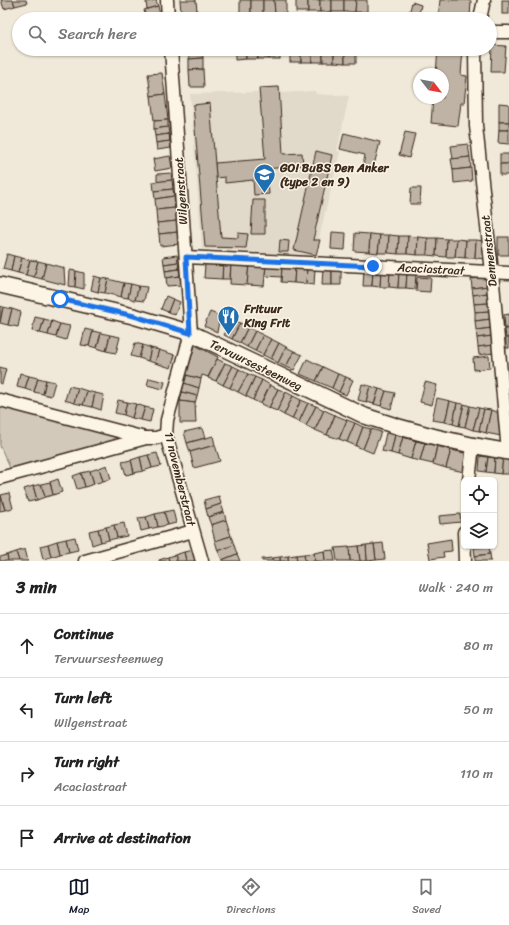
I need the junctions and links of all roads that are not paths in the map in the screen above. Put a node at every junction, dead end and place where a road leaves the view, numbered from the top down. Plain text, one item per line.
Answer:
1 (167, 0) edge
2 (484, 0) edge
3 (168, 12) edge
4 (481, 12) edge
5 (497, 32) edge
6 (509, 32) edge
7 (172, 56) edge
8 (475, 56) edge
9 (186, 257) junction
10 (492, 272) junction
11 (509, 273) edge
12 (0, 285) edge
13 (190, 333) junction
14 (0, 400) edge
15 (166, 435) junction
16 (146, 438) junction
17 (473, 445) junction
18 (509, 452) edge
19 (469, 477) edge
20 (0, 478) edge
21 (193, 531) junction
22 (465, 549) edge
23 (85, 561) edge
24 (202, 561) edge
25 (465, 561) edge

1 - 3 street
2 - 4 street
5 - 6 street
7 - 9 street, Wilgenstraat
8 - 10 street, Dennenstraat
9 - 10 street, Acaciastraat
9 - 13 street, Wilgenstraat
10 - 11 street, Acaciastraat
10 - 18 street, Dennenstraat
12 - 13 street, Tervuursesteenweg
13 - 15 street, 11 novemberstraat
13 - 17 street, Tervuursesteenweg
14 - 16 street
15 - 16 street
15 - 21 street, 11 novemberstraat
16 - 20 street
17 - 18 street, Tervuursesteenweg
17 - 19 street
21 - 23 street
21 - 24 street, 11 novemberstraat
22 - 25 street

